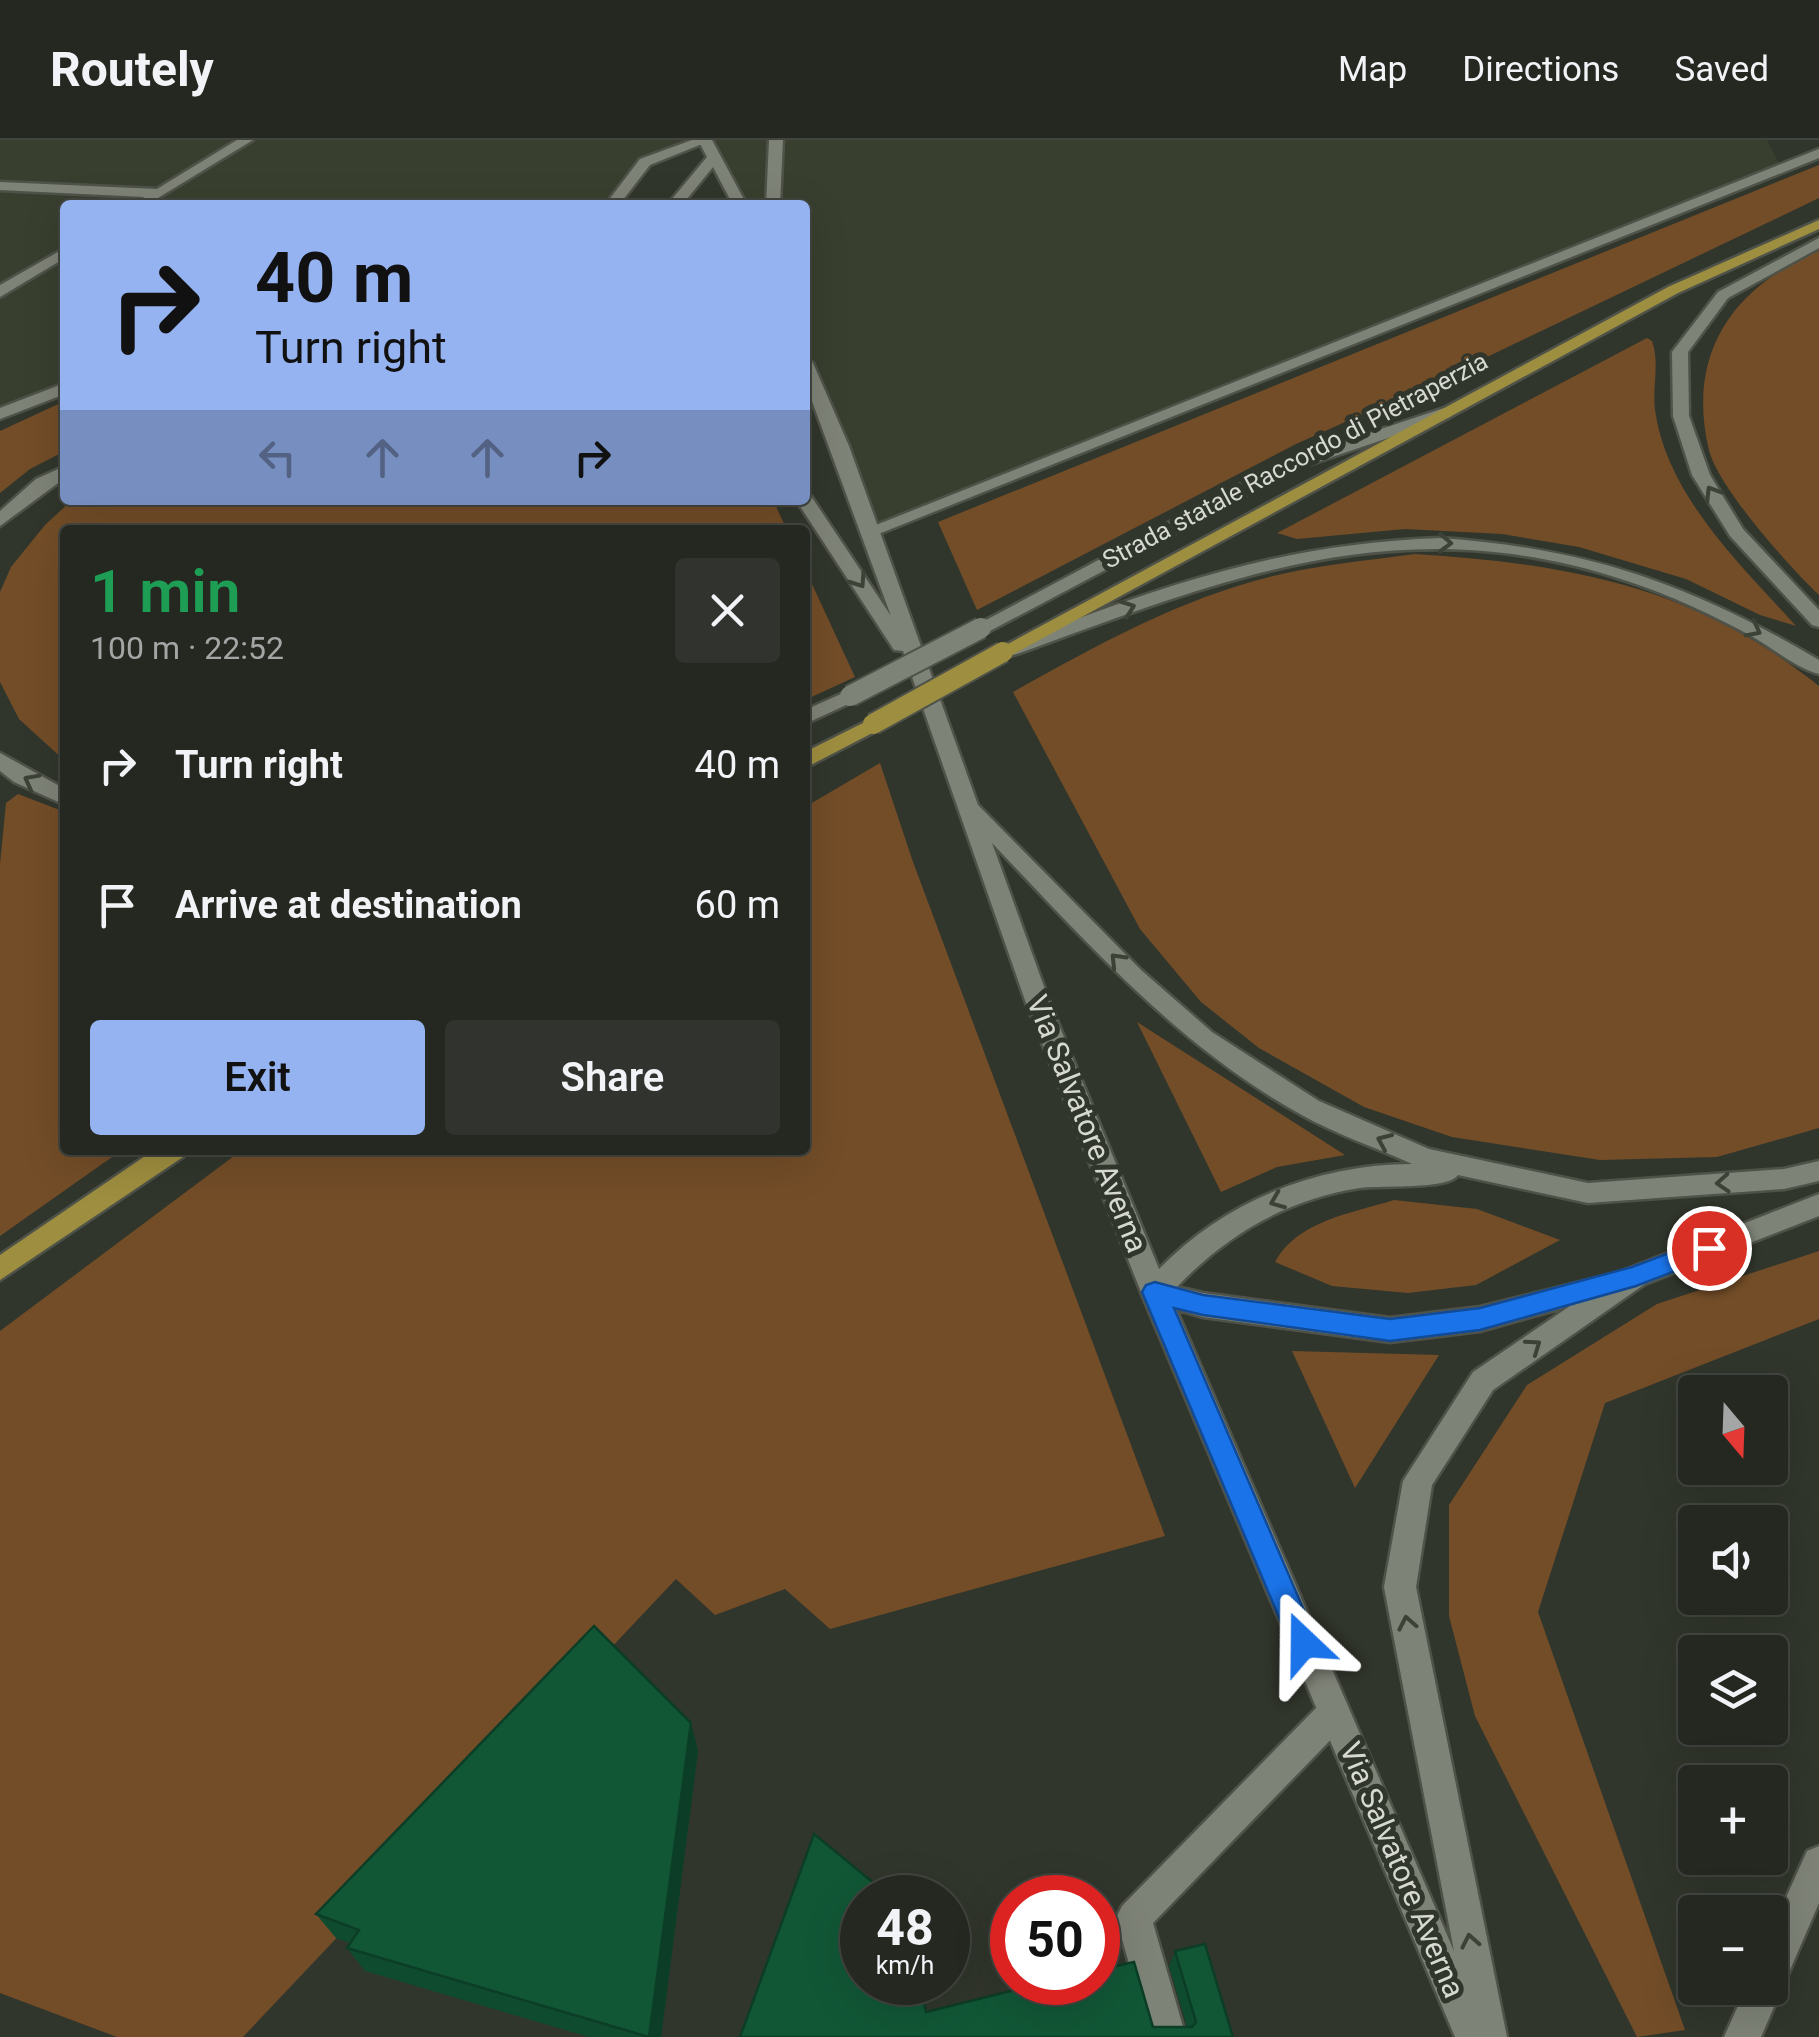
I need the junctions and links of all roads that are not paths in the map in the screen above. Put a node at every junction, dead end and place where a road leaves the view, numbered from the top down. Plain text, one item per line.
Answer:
1 (246, 140) edge
2 (705, 140) edge
3 (776, 140) edge
4 (1819, 153) edge
5 (715, 156) junction
6 (0, 186) edge
7 (160, 193) junction
8 (149, 200) edge
9 (616, 200) edge
10 (678, 200) edge
11 (737, 200) edge
12 (773, 200) edge
13 (1819, 224) edge
14 (1819, 242) edge
15 (60, 255) edge
16 (0, 292) edge
17 (810, 376) edge
18 (60, 390) edge
19 (1444, 413) junction
20 (0, 414) edge
21 (60, 474) edge
22 (807, 505) edge
23 (0, 521) edge
24 (870, 531) junction
25 (1819, 621) edge
26 (1004, 652) junction
27 (1819, 668) edge
28 (922, 676) junction
29 (810, 716) edge
30 (810, 758) edge
31 (0, 760) edge
32 (60, 796) edge
33 (968, 804) junction
34 (167, 1155) edge
35 (1819, 1170) edge
36 (1511, 1177) junction
37 (1819, 1204) edge
38 (0, 1269) edge
39 (1636, 1276) junction
40 (1155, 1292) junction
41 (1334, 1713) junction
42 (1819, 1863) edge
43 (1788, 1933) edge
44 (1756, 2005) edge
45 (1168, 2037) edge
46 (1473, 2037) edge
47 (1489, 2037) edge
48 (1742, 2037) edge

1 - 7 main road
2 - 5 main road
2 - 9 main road
3 - 12 main road
4 - 24 main road
5 - 10 main road
5 - 11 main road
6 - 7 main road
7 - 8 main road
13 - 19 main road, Strada statale Raccordo di Pietraperzia
25 -> 14 main road
15 - 16 main road
17 - 24 main road, Via Salvatore Averna
18 - 20 main road
19 - 26 main road, Strada statale Raccordo di Pietraperzia
19 - 29 main road, bridge
21 - 23 main road
22 -> 28 main road
24 - 28 main road, Via Salvatore Averna
26 -> 27 main road
26 - 30 main road, Strada statale Raccordo di Pietraperzia, bridge
28 - 33 main road, Via Salvatore Averna
32 -> 31 main road
36 -> 33 main road
33 - 40 main road, Via Salvatore Averna
34 - 38 main road
35 -> 36 main road
36 -> 40 main road
37 - 39 main road
39 - 40 main road
47 -> 39 main road
40 - 41 main road, Via Salvatore Averna
41 - 45 main road
41 - 46 main road, Via Salvatore Averna
42 - 43 main road
44 - 48 main road

